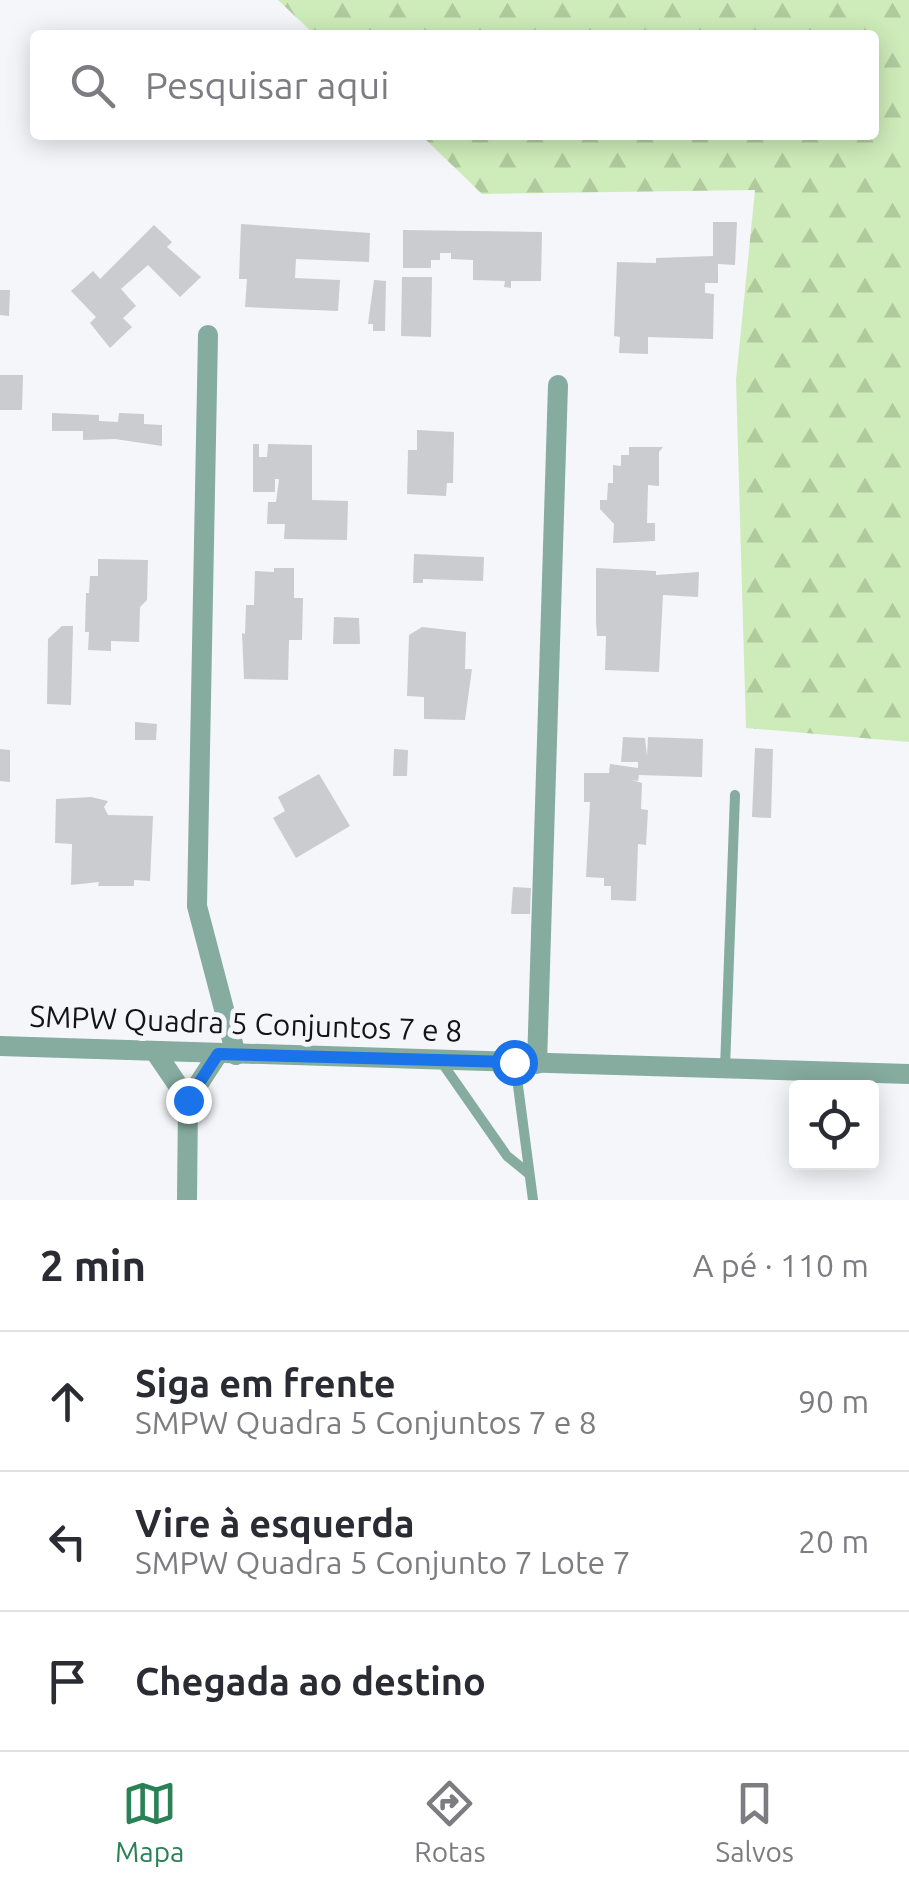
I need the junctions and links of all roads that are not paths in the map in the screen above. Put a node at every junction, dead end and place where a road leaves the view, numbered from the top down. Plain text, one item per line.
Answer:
1 (208, 335) dead end
2 (558, 385) dead end
3 (734, 795) dead end
4 (0, 1046) edge
5 (156, 1053) junction
6 (227, 1055) junction
7 (440, 1060) junction
8 (514, 1062) junction
9 (537, 1064) junction
10 (725, 1069) junction
11 (909, 1074) edge
12 (188, 1100) junction
13 (528, 1173) junction
14 (187, 1200) edge
15 (533, 1200) edge

1 - 6 street
2 - 9 street
3 - 10 lane
4 - 5 street, SMPW Quadra 5 Conjuntos 7 e 8
5 - 6 street, SMPW Quadra 5 Conjuntos 7 e 8
5 - 12 street
6 - 7 street, SMPW Quadra 5 Conjuntos 7 e 8
6 - 12 street
7 - 8 street, SMPW Quadra 5 Conjuntos 7 e 8
7 - 13 lane
8 - 9 street, SMPW Quadra 5 Conjuntos 7 e 8
8 - 13 lane
9 - 10 street, SMPW Quadra 5 Conjuntos 7 e 8
10 - 11 street, SMPW Quadra 5 Conjuntos 7 e 8
12 - 14 street
13 - 15 lane

